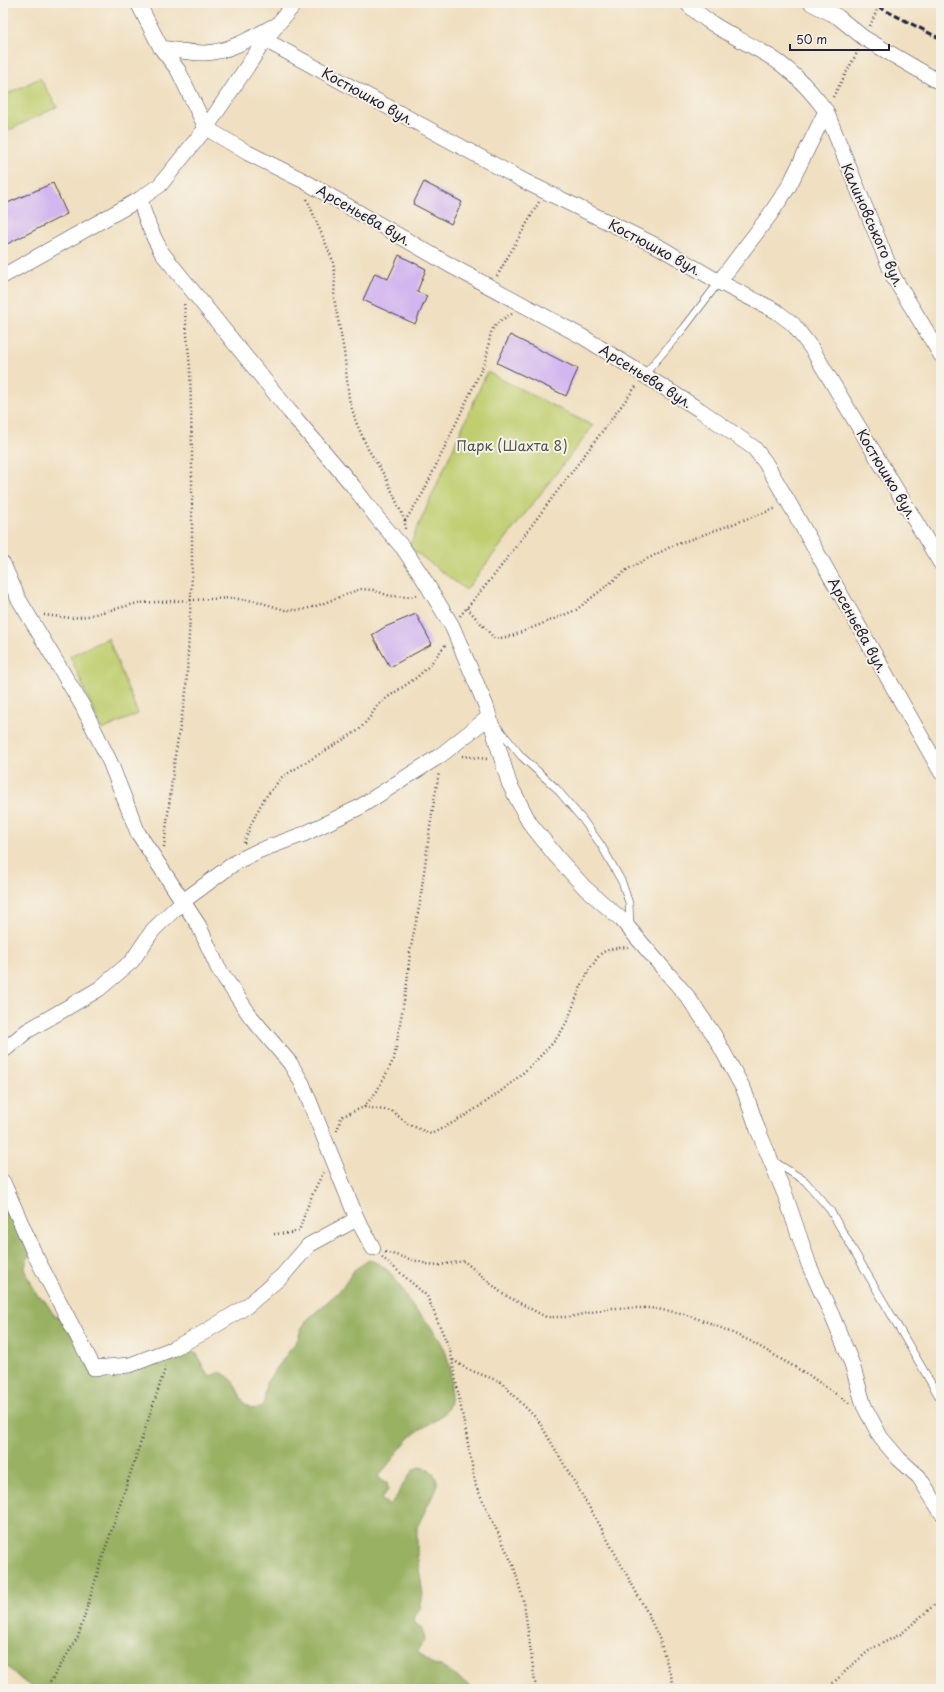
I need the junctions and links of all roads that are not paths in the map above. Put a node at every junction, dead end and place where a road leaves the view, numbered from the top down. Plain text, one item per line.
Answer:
1 (138, 3) edge
2 (295, 3) edge
3 (687, 3) edge
4 (811, 3) edge
5 (278, 24) junction
6 (265, 40) junction
7 (161, 48) junction
8 (941, 83) edge
9 (826, 111) junction
10 (206, 128) junction
11 (140, 199) junction
12 (3, 276) edge
13 (719, 282) junction
14 (941, 355) edge
15 (644, 375) junction
16 (3, 564) edge
17 (941, 564) edge
18 (489, 717) junction
19 (941, 772) edge
20 (182, 902) junction
21 (630, 930) junction
22 (3, 1051) edge
23 (771, 1160) junction
24 (3, 1182) edge
25 (357, 1219) junction
26 (373, 1248) road end
27 (941, 1400) edge
28 (941, 1512) edge

1 - 7 street
2 - 5 street
3 - 9 street, Калиновського вул.
4 - 8 street
5 - 6 street
5 - 7 street
6 - 10 street
6 - 13 street, Костюшко вул.
7 - 10 street
9 - 13 street
9 - 14 street, Калиновського вул.
10 - 11 street
10 - 15 street, Арсеньєва вул.
11 - 12 street
11 - 18 street
13 - 15 lane
13 - 17 street, Костюшко вул.
15 - 19 street, Арсеньєва вул.
16 - 20 street
18 - 20 street
18 - 21 street
18 - 21 lane
20 - 22 street
20 - 25 street
21 - 23 street
23 - 27 lane
23 - 28 street
24 - 25 street
25 - 26 street

